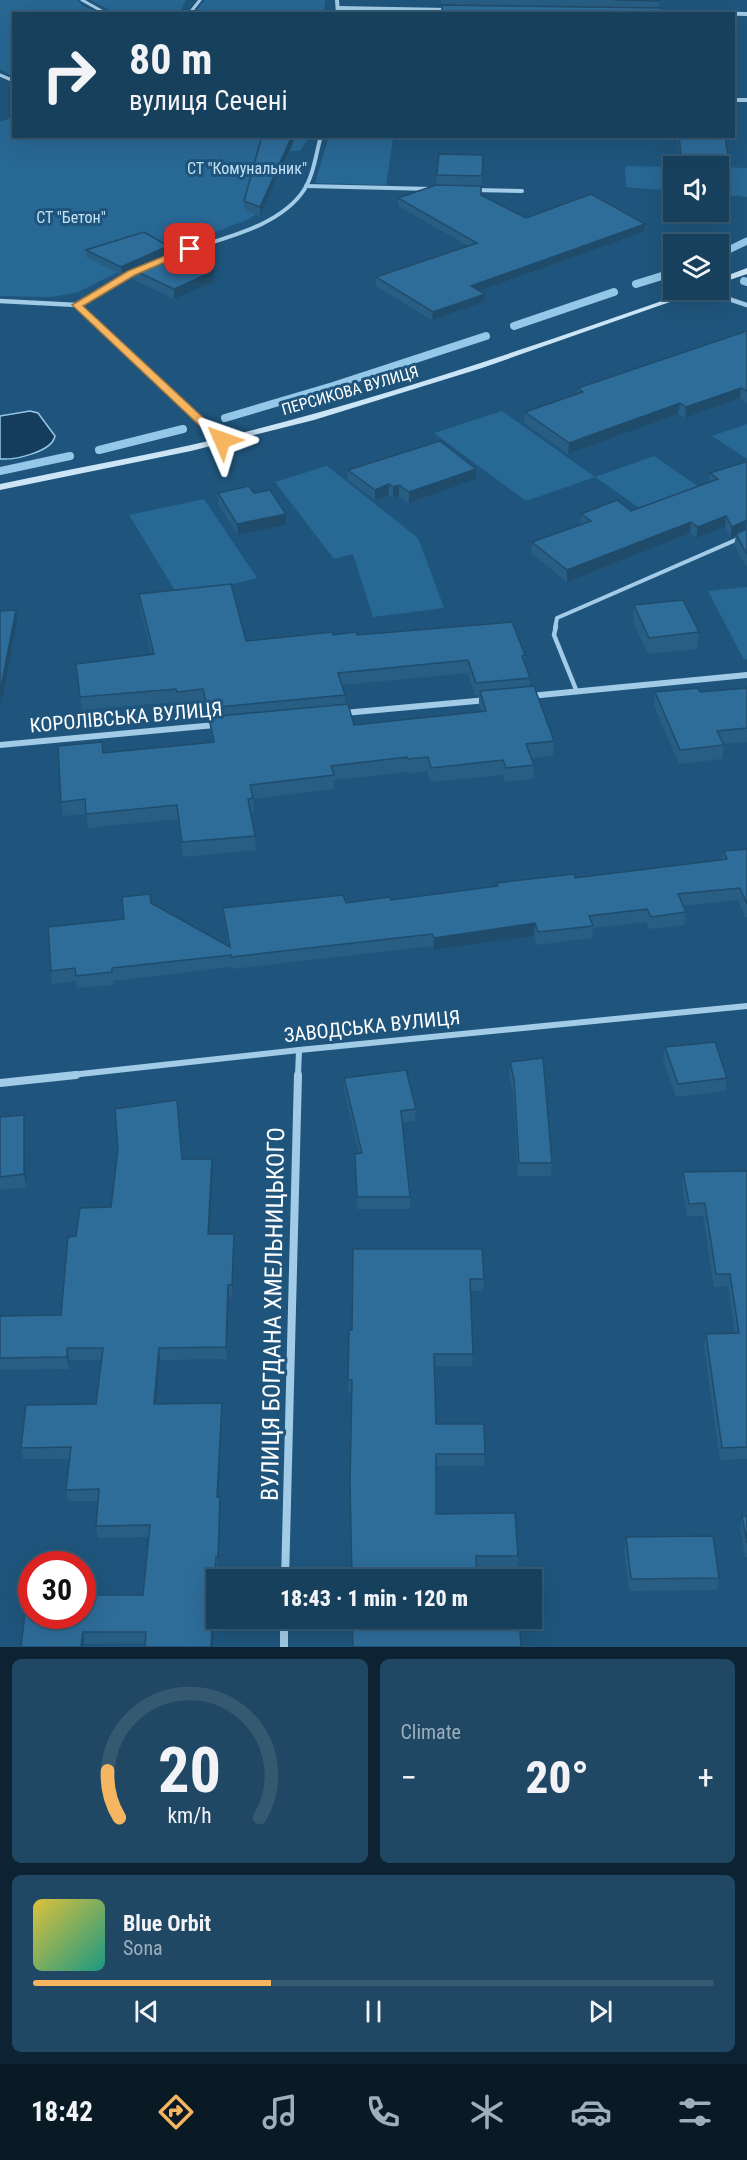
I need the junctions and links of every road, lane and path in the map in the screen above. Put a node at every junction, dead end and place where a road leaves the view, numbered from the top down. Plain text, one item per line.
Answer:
1 (82, 0) edge
2 (200, 0) edge
3 (337, 0) edge
4 (338, 8) junction
5 (455, 10) edge
6 (103, 12) edge
7 (191, 12) edge
8 (338, 12) edge
9 (320, 138) edge
10 (306, 186) junction
11 (438, 189) edge
12 (474, 190) edge
13 (522, 191) dead end
14 (172, 256) edge
15 (146, 266) edge
16 (747, 271) edge
17 (729, 278) edge
18 (729, 299) edge
19 (672, 300) edge
20 (0, 301) edge
21 (76, 305) junction
22 (747, 305) edge
23 (222, 440) junction
24 (0, 487) edge
25 (747, 535) edge
26 (747, 675) edge
27 (577, 692) junction
28 (518, 697) edge
29 (494, 699) edge
30 (341, 713) edge
31 (224, 724) edge
32 (0, 745) edge
33 (747, 1006) edge
34 (299, 1050) junction
35 (0, 1083) edge
36 (285, 1569) edge
37 (284, 1629) edge
38 (284, 1647) edge

1 - 6 lane
2 - 7 lane
3 - 4 street
4 - 5 street
4 - 8 street
9 - 10 street
10 - 11 street
10 - 14 street
12 - 13 street
15 - 21 street
16 - 17 main road
18 - 22 street
19 - 23 main road, ПЕРСИКОВА ВУЛИЦЯ
20 - 21 street
21 - 23 street
23 - 24 main road, ПЕРСИКОВА ВУЛИЦЯ
25 - 27 lane
26 - 27 street
27 - 28 street
29 - 30 street
31 - 32 street, КОРОЛІВСЬКА ВУЛИЦЯ
33 - 34 street, ЗАВОДСЬКА ВУЛИЦЯ
34 - 35 street, ЗАВОДСЬКА ВУЛИЦЯ
34 - 36 street, ВУЛИЦЯ БОГДАНА ХМЕЛЬНИЦЬКОГО
37 - 38 street

